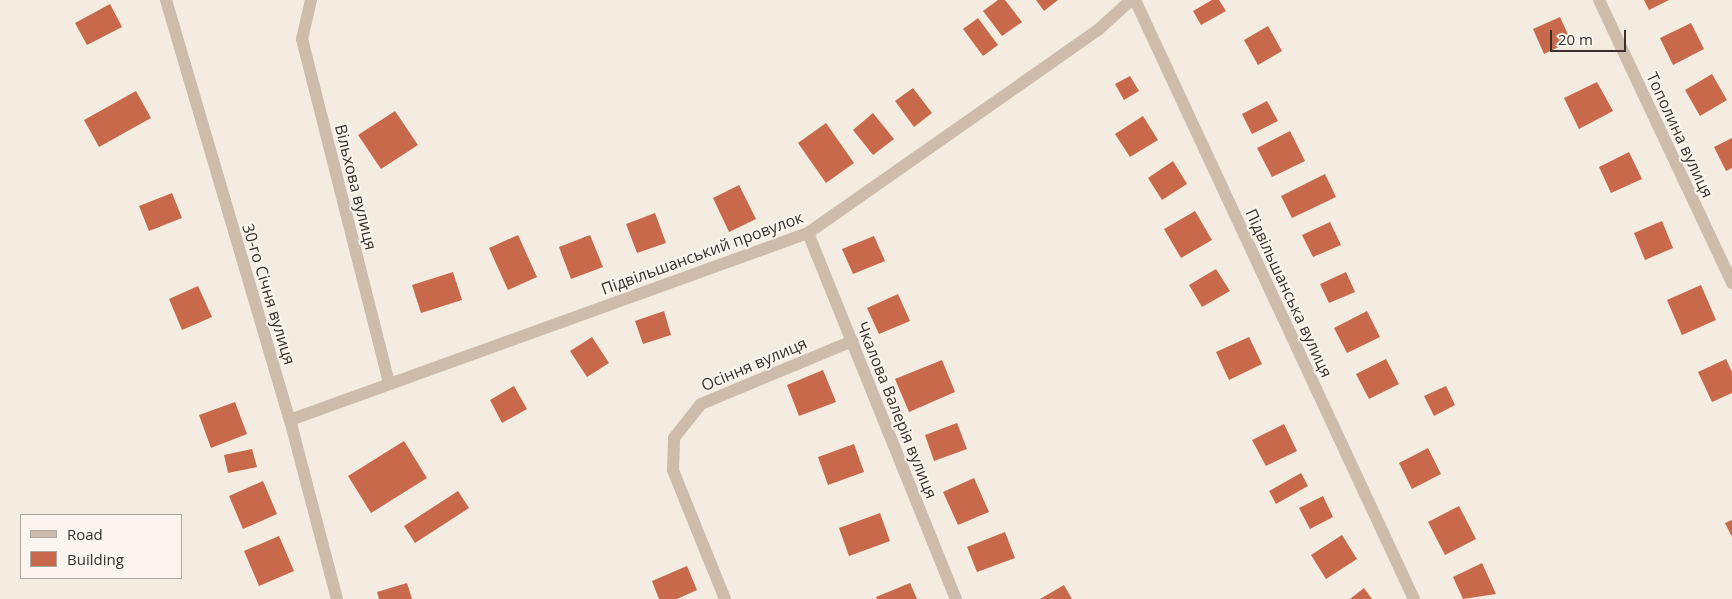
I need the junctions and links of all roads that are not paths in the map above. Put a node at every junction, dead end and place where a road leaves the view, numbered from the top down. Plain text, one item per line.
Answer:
1 (166, 0) edge
2 (311, 0) edge
3 (1131, 0) edge
4 (1135, 0) edge
5 (1599, 0) edge
6 (808, 233) junction
7 (1732, 283) edge
8 (852, 341) junction
9 (389, 383) junction
10 (290, 420) junction
11 (337, 599) edge
12 (725, 599) edge
13 (956, 599) edge
14 (1414, 599) edge

1 - 10 street, 30-го Січня вулиця
2 - 9 street, Вільхова вулиця
3 - 6 street, Підвільшанський провулок
4 - 14 street, Підвільшанська вулиця
5 - 7 street, Тополина вулиця
6 - 8 street, Чкалова Валерія вулиця
6 - 9 street, Підвільшанський провулок
8 - 12 street, Осіння вулиця
8 - 13 street, Чкалова Валерія вулиця
9 - 10 street, Підвільшанський провулок
10 - 11 street, 30-го Січня вулиця

